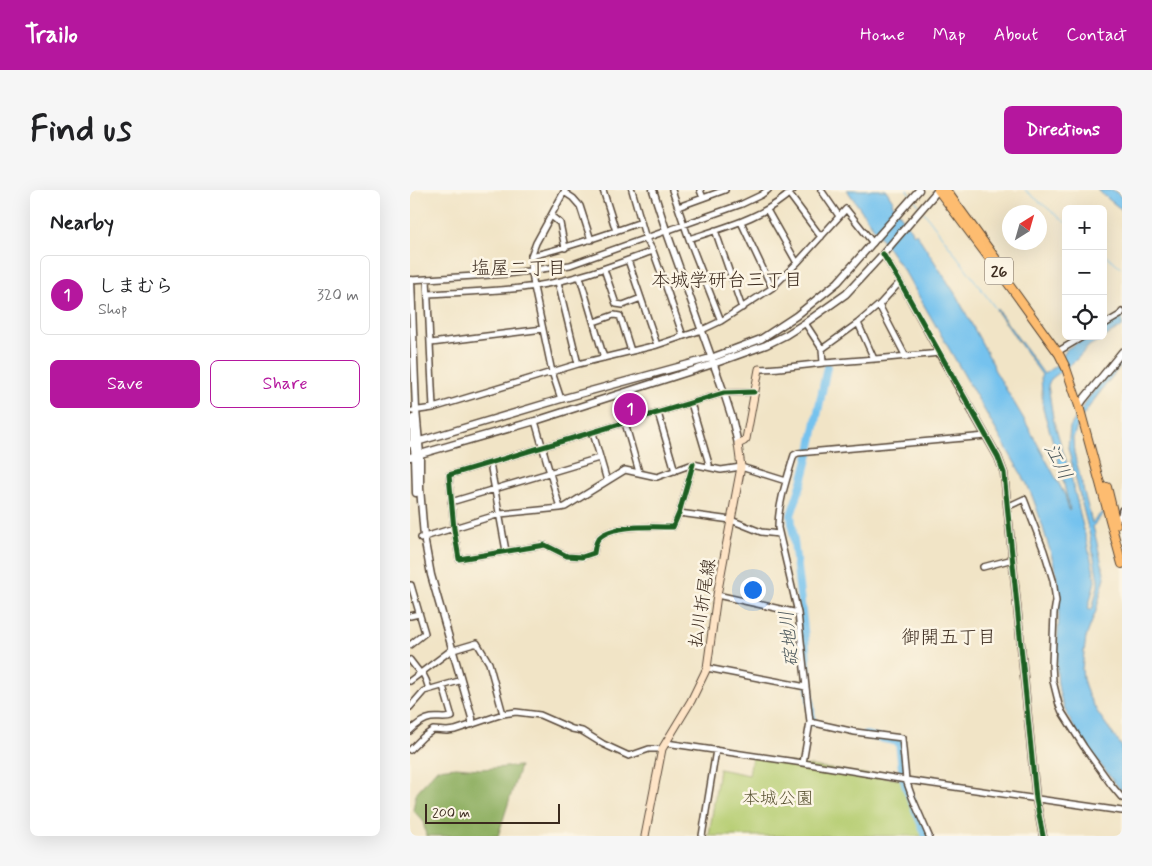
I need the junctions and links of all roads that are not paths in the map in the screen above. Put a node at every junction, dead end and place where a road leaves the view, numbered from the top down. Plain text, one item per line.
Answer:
1 (603, 190) edge
2 (632, 190) edge
3 (653, 190) edge
4 (672, 190) edge
5 (700, 190) edge
6 (725, 190) edge
7 (768, 190) edge
8 (821, 190) edge
9 (919, 190) edge
10 (938, 190) edge
11 (946, 190) edge
12 (565, 191) edge
13 (791, 192) edge
14 (703, 198) junction
15 (678, 207) junction
16 (767, 210) junction
17 (551, 216) junction
18 (839, 216) junction
19 (641, 222) junction
20 (741, 222) junction
21 (684, 224) junction
22 (666, 230) junction
23 (715, 230) junction
24 (616, 231) junction
25 (821, 237) junction
26 (646, 238) junction
27 (689, 239) junction
28 (591, 240) junction
29 (875, 241) junction
30 (565, 248) junction
31 (653, 251) junction
32 (884, 253) junction
33 (531, 256) junction
34 (628, 260) junction
35 (797, 263) junction
36 (604, 269) junction
37 (531, 271) junction
38 (580, 277) junction
39 (427, 279) junction
40 (410, 280) edge
41 (558, 282) junction
42 (900, 282) junction
43 (534, 287) junction
44 (772, 288) junction
45 (428, 294) junction
46 (641, 298) junction
47 (879, 305) junction
48 (742, 308) junction
49 (1122, 312) edge
50 (721, 321) junction
51 (594, 322) junction
52 (858, 322) junction
53 (805, 323) junction
54 (1107, 323) edge
55 (543, 329) junction
56 (702, 330) junction
57 (683, 336) junction
58 (1078, 340) edge
59 (431, 343) junction
60 (657, 345) junction
61 (822, 349) junction
62 (631, 351) junction
63 (1060, 352) junction
64 (1122, 352) edge
65 (939, 353) junction
66 (410, 355) edge
67 (906, 357) junction
68 (604, 358) junction
69 (874, 359) junction
70 (712, 361) junction
71 (822, 363) junction
72 (578, 364) junction
73 (759, 369) joint
74 (552, 372) junction
75 (754, 392) junction
76 (724, 393) junction
77 (560, 399) junction
78 (691, 403) junction
79 (1081, 403) junction
80 (433, 408) junction
81 (414, 411) junction
82 (658, 413) junction
83 (535, 421) junction
84 (625, 423) junction
85 (593, 433) junction
86 (986, 436) junction
87 (414, 443) edge
88 (738, 444) junction
89 (543, 447) junction
90 (415, 456) edge
91 (600, 458) junction
92 (490, 463) junction
93 (693, 464) junction
94 (709, 467) junction
95 (741, 467) junction
96 (675, 471) junction
97 (640, 472) junction
98 (550, 473) junction
99 (607, 481) junction
100 (786, 481) junction
101 (413, 488) edge
102 (495, 489) junction
103 (451, 502) junction
104 (1007, 507) junction
105 (560, 508) junction
106 (1122, 510) edge
107 (679, 513) junction
108 (500, 514) junction
109 (731, 520) junction
110 (1113, 522) junction
111 (454, 529) junction
112 (779, 534) junction
113 (422, 538) junction
114 (1122, 547) edge
115 (506, 551) junction
116 (1013, 559) junction
117 (1122, 564) edge
118 (983, 567) dead end
119 (410, 585) edge
120 (717, 595) junction
121 (798, 613) junction
122 (419, 614) junction
123 (410, 616) edge
124 (410, 645) edge
125 (452, 650) junction
126 (410, 660) edge
127 (707, 668) junction
128 (421, 673) junction
129 (410, 681) edge
130 (459, 682) junction
131 (443, 686) junction
132 (806, 687) junction
133 (429, 689) junction
134 (410, 707) edge
135 (503, 714) junction
136 (810, 722) junction
137 (472, 724) junction
138 (410, 731) edge
139 (664, 746) junction
140 (410, 750) edge
141 (716, 750) junction
142 (802, 762) junction
143 (906, 780) junction
144 (1122, 798) edge
145 (1036, 799) junction
146 (1122, 811) edge
147 (645, 836) edge
148 (702, 836) edge
149 (928, 836) edge
150 (1043, 836) edge

1 - 24 street
2 - 19 street
3 - 22 street
4 - 15 street
5 - 14 street
6 - 14 street
7 - 21 street
8 - 18 street
9 - 29 street
10 - 32 street
10 - 63 main road, 26
11 - 63 main road, 26
12 - 17 street
12 - 28 street
13 - 16 street
13 - 25 street
14 - 15 street
15 - 21 street
16 - 20 street
16 - 35 street
17 - 30 street
17 - 33 street
18 - 25 street
18 - 29 street
19 - 24 street
19 - 26 street
20 - 23 street
20 - 44 street
21 - 22 street
21 - 27 street
22 - 26 street
22 - 56 street
23 - 27 street
23 - 48 street
24 - 28 street
25 - 35 street
26 - 31 street
26 - 37 street
27 - 50 street
28 - 30 street
29 - 70 street
30 - 33 street
31 - 34 street
31 - 57 street
32 - 42 street
32 - 53 street
33 - 37 street
34 - 36 street
34 - 46 street
35 - 44 street
36 - 38 street
36 - 46 street
37 - 39 street
37 - 43 street
38 - 41 street
38 - 51 street
39 - 40 street
39 - 45 street
40 - 81 street
41 - 43 street
41 - 72 street
42 - 47 street
42 - 65 street
43 - 45 street
43 - 55 street
44 - 48 street
45 - 59 street
46 - 60 street
47 - 52 street
47 - 67 street
48 - 50 street
49 - 54 street
50 - 56 street
51 - 62 street
51 - 68 street
52 - 61 street
52 - 69 street
53 - 61 street
53 - 70 street
55 - 59 street
55 - 74 street
56 - 57 street
56 - 70 street
57 - 60 street
58 - 63 street
59 - 80 street
60 - 62 street
61 - 71 street
62 - 68 street
63 - 79 main road, 26
64 - 79 street
65 - 67 street
65 - 86 street
66 - 81 street
67 - 69 street
68 - 72 street
69 - 71 street
70 - 76 street
70 - 77 street
70 - 83 street
71 - 73 street
72 - 74 street
73 - 75 main road
74 - 77 street
74 - 80 street
75 - 76 street
75 - 88 main road
76 - 78 street
76 - 88 street
77 - 87 street
78 - 82 street
78 - 94 street
79 - 110 main road, 26
80 - 81 street
81 - 87 street
82 - 84 street
82 - 96 street
83 - 89 street
83 - 90 street
84 - 85 street
84 - 97 street
85 - 89 street
85 - 91 street
86 - 100 street
86 - 104 street
87 - 90 street
88 - 95 main road, 払川折尾線
89 - 92 street
89 - 98 street
90 - 101 street
90 - 113 street
91 - 98 street
91 - 99 street
92 - 102 street
92 - 103 street
93 - 94 street
93 - 96 street
93 - 107 street
94 - 95 street
95 - 100 street
95 - 109 main road, 払川折尾線
96 - 97 street
97 - 99 street
98 - 102 street
98 - 105 street
99 - 105 street
100 - 112 street
101 - 113 street
102 - 103 street
102 - 108 street
103 - 111 street
104 - 116 street
104 - 144 street
105 - 108 street
106 - 110 street
107 - 109 street
107 - 115 street
108 - 111 street
108 - 115 street
109 - 112 street
109 - 120 main road, 払川折尾線
110 - 114 main road, 26
110 - 117 main road, 26
111 - 113 street
111 - 115 street
112 - 121 street
113 - 125 street
116 - 118 street
116 - 145 street
119 - 122 street
120 - 121 street
120 - 127 main road, 払川折尾線
121 - 132 street
122 - 123 street
122 - 124 street
125 - 128 street
125 - 130 street
125 - 135 street
125 - 137 street
126 - 128 street
127 - 132 street
127 - 139 main road, 払川折尾線
128 - 129 street
128 - 133 street
130 - 131 street
130 - 137 street
131 - 133 street
131 - 138 street
132 - 136 street
133 - 134 street
135 - 137 street
135 - 139 street
136 - 142 street
136 - 143 street
137 - 140 street
139 - 141 street
139 - 147 main road, 払川折尾線
141 - 142 street
141 - 148 street
142 - 143 street
143 - 145 street
143 - 149 street
145 - 146 street
145 - 150 street

